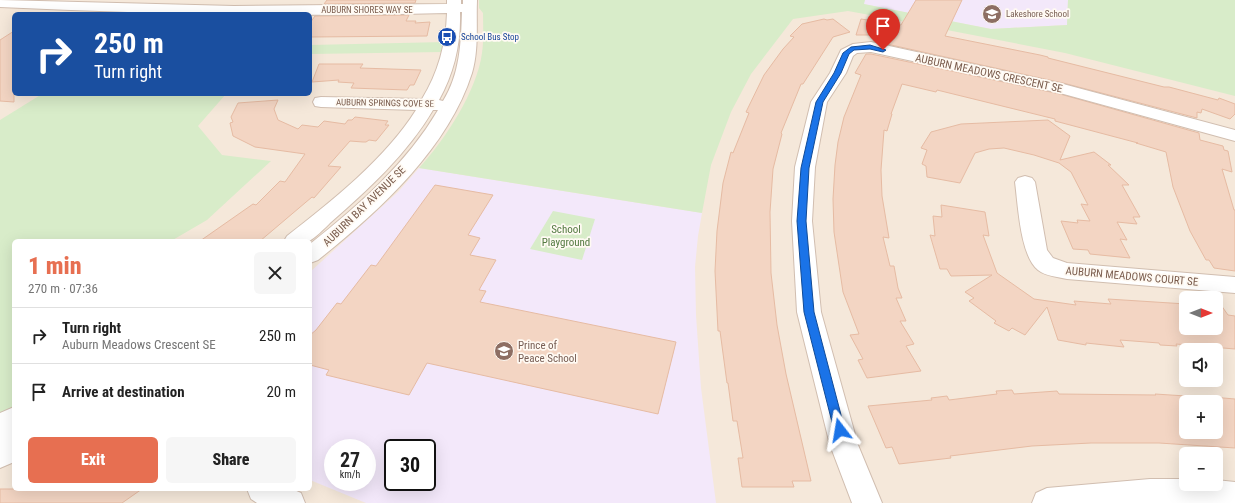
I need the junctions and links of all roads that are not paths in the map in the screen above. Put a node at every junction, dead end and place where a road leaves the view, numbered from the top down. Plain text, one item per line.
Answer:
1 (0, 2) edge
2 (462, 4) edge
3 (290, 5) edge
4 (321, 102) dead end
5 (427, 104) junction
6 (450, 105) junction
7 (1235, 136) edge
8 (1025, 182) dead end
9 (297, 239) edge
10 (312, 253) edge
11 (1235, 286) edge
12 (12, 420) edge
13 (0, 427) edge
14 (12, 447) edge
15 (0, 454) edge
16 (265, 491) edge
17 (1235, 496) edge
18 (1066, 502) edge
19 (290, 503) edge
20 (867, 503) edge

1 - 3 street, AUBURN SHORES WAY SE
2 - 3 street, AUBURN SHORES WAY SE
2 - 5 street, AUBURN BAY AVENUE SE
2 - 6 street, AUBURN BAY AVENUE SE
4 - 5 street, AUBURN SPRINGS COVE SE
5 - 6 street, AUBURN SPRINGS COVE SE
5 - 9 street, AUBURN BAY AVENUE SE
6 - 10 street, AUBURN BAY AVENUE SE
7 - 20 street, AUBURN MEADOWS CRESCENT SE
8 - 11 street, AUBURN MEADOWS COURT SE
12 - 13 street
14 - 15 street
16 - 19 street
17 - 18 street

